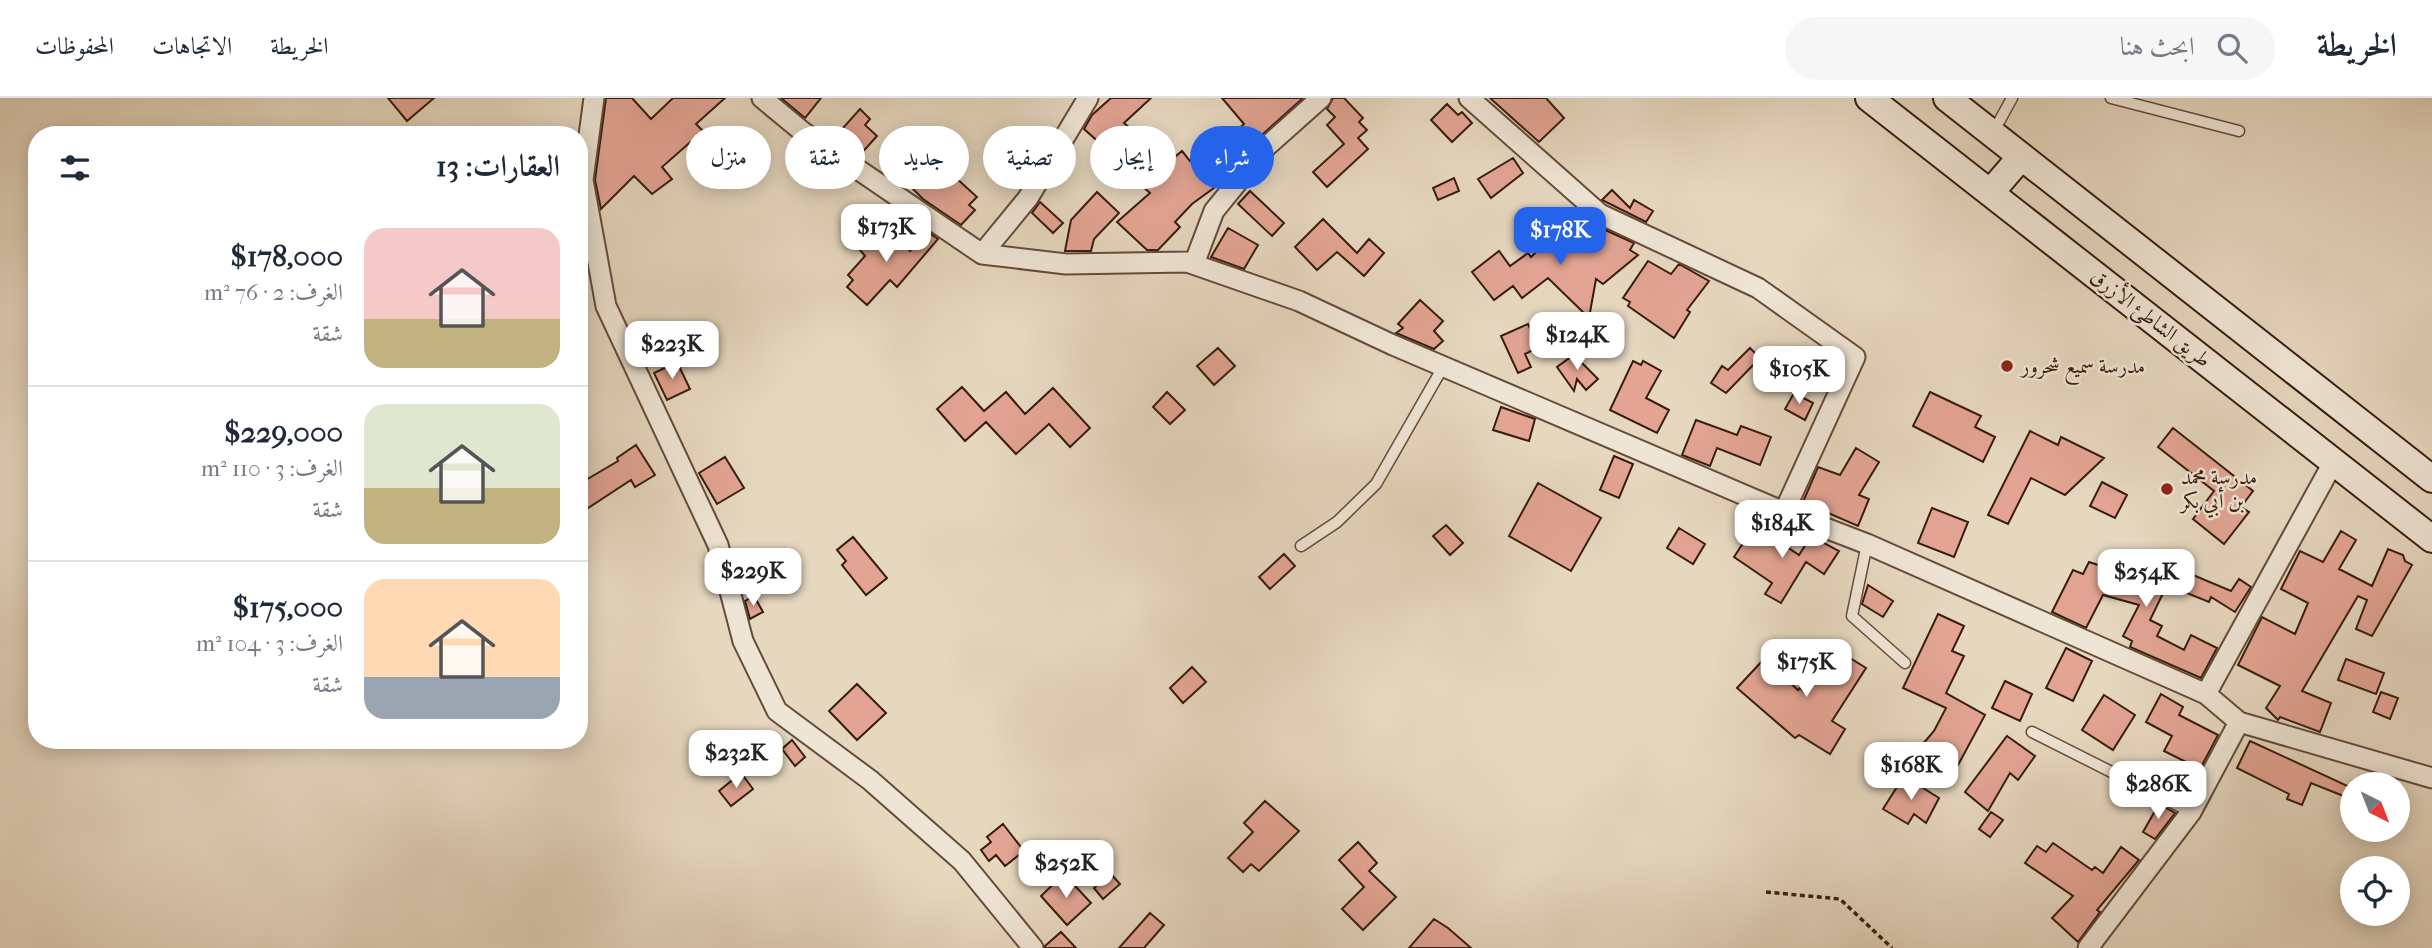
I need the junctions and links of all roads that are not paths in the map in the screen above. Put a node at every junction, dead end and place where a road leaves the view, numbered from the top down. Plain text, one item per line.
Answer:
1 (594, 98) edge
2 (762, 98) edge
3 (1088, 98) edge
4 (1321, 98) edge
5 (1469, 98) edge
6 (1868, 98) edge
7 (1947, 98) edge
8 (2012, 98) edge
9 (2112, 98) edge
10 (2239, 131) dead end
11 (1992, 134) junction
12 (588, 143) edge
13 (2021, 157) junction
14 (1990, 192) junction
15 (588, 207) edge
16 (982, 254) junction
17 (1194, 264) junction
18 (1443, 367) junction
19 (2334, 461) junction
20 (2432, 479) edge
21 (1784, 512) junction
22 (2432, 539) edge
23 (1867, 544) junction
24 (1301, 546) dead end
25 (1905, 663) dead end
26 (2206, 694) junction
27 (2239, 722) junction
28 (2032, 732) dead end
29 (2432, 778) edge
30 (2191, 812) junction
31 (1033, 948) edge
32 (2088, 948) edge

1 - 12 street
2 - 16 street
3 - 16 street
4 - 17 street
5 - 21 street
6 - 14 main road, طريق الشاطئ الأزرق
7 - 11 main road
8 - 11 lane
9 - 10 lane
11 - 13 main road
13 - 14 main road
13 - 20 main road
14 - 19 main road, طريق الشاطئ الأزرق
15 - 31 street
16 - 17 street
17 - 18 street
18 - 21 street
18 - 24 lane
19 - 22 main road, طريق الشاطئ الأزرق
19 - 26 street
21 - 23 street
23 - 25 lane
23 - 26 street
26 - 27 street
27 - 29 street
27 - 30 street
28 - 30 lane
30 - 32 street

